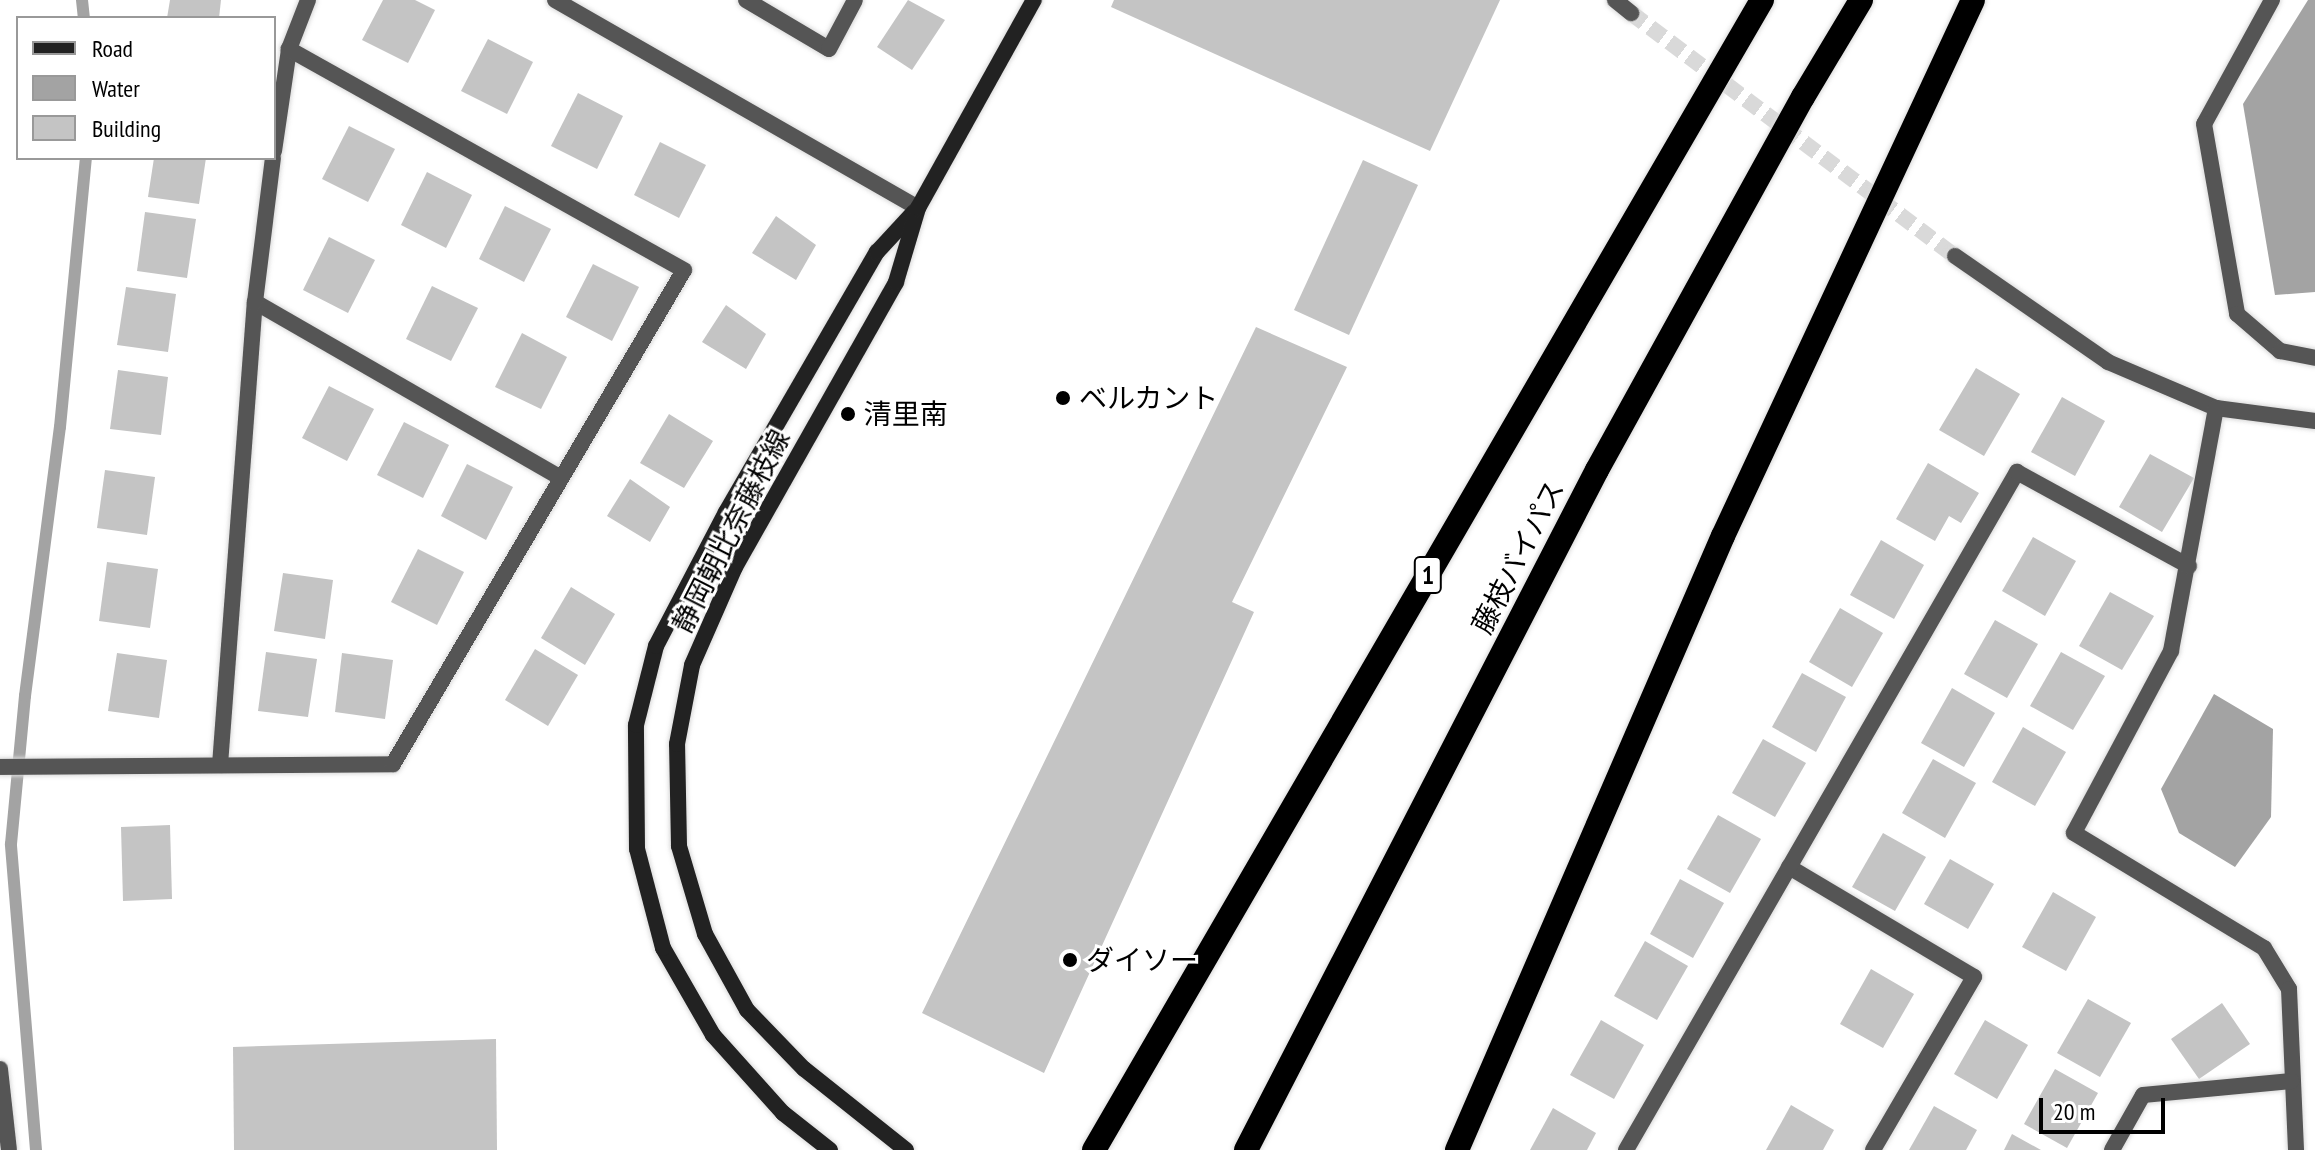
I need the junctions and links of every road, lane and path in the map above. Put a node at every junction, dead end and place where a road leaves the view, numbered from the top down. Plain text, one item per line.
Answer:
1 (308, 0) edge
2 (555, 0) edge
3 (746, 0) edge
4 (855, 0) edge
5 (1034, 0) edge
6 (1615, 0) edge
7 (1762, 0) edge
8 (1861, 0) edge
9 (1973, 0) edge
10 (2272, 0) edge
11 (1631, 13) tunnel mouth
12 (289, 49) junction
13 (276, 137) edge
14 (273, 160) edge
15 (918, 208) junction
16 (1955, 256) tunnel mouth
17 (255, 302) junction
18 (2315, 358) edge
19 (2216, 408) junction
20 (2315, 421) edge
21 (561, 478) junction
22 (2189, 566) junction
23 (220, 765) junction
24 (0, 767) edge
25 (1789, 867) junction
26 (0, 1069) edge
27 (2291, 1081) junction
28 (9, 1150) edge
29 (830, 1150) edge
30 (906, 1150) edge
31 (1094, 1150) edge
32 (1246, 1150) edge
33 (1457, 1150) edge
34 (1626, 1150) edge
35 (1873, 1150) edge
36 (2112, 1150) edge
37 (2296, 1150) edge

1 - 12 street
2 - 15 street
3 - 4 street
5 - 15 main road, 静岡朝比奈藤枝線
6 - 11 street
7 - 31 highway, 1
8 - 32 highway, 藤枝バイパス
9 - 33 highway
10 - 18 street
12 - 13 street
12 - 21 street
14 - 17 street
15 - 29 main road, 静岡朝比奈藤枝線
15 - 30 main road, 静岡朝比奈藤枝線
16 - 19 street
17 - 21 street
17 - 23 street
19 - 20 street
19 - 22 street
21 - 23 street
22 - 25 street
22 - 27 street
23 - 24 street
25 - 34 street
25 - 35 street
26 - 28 street
27 - 36 street
27 - 37 street

